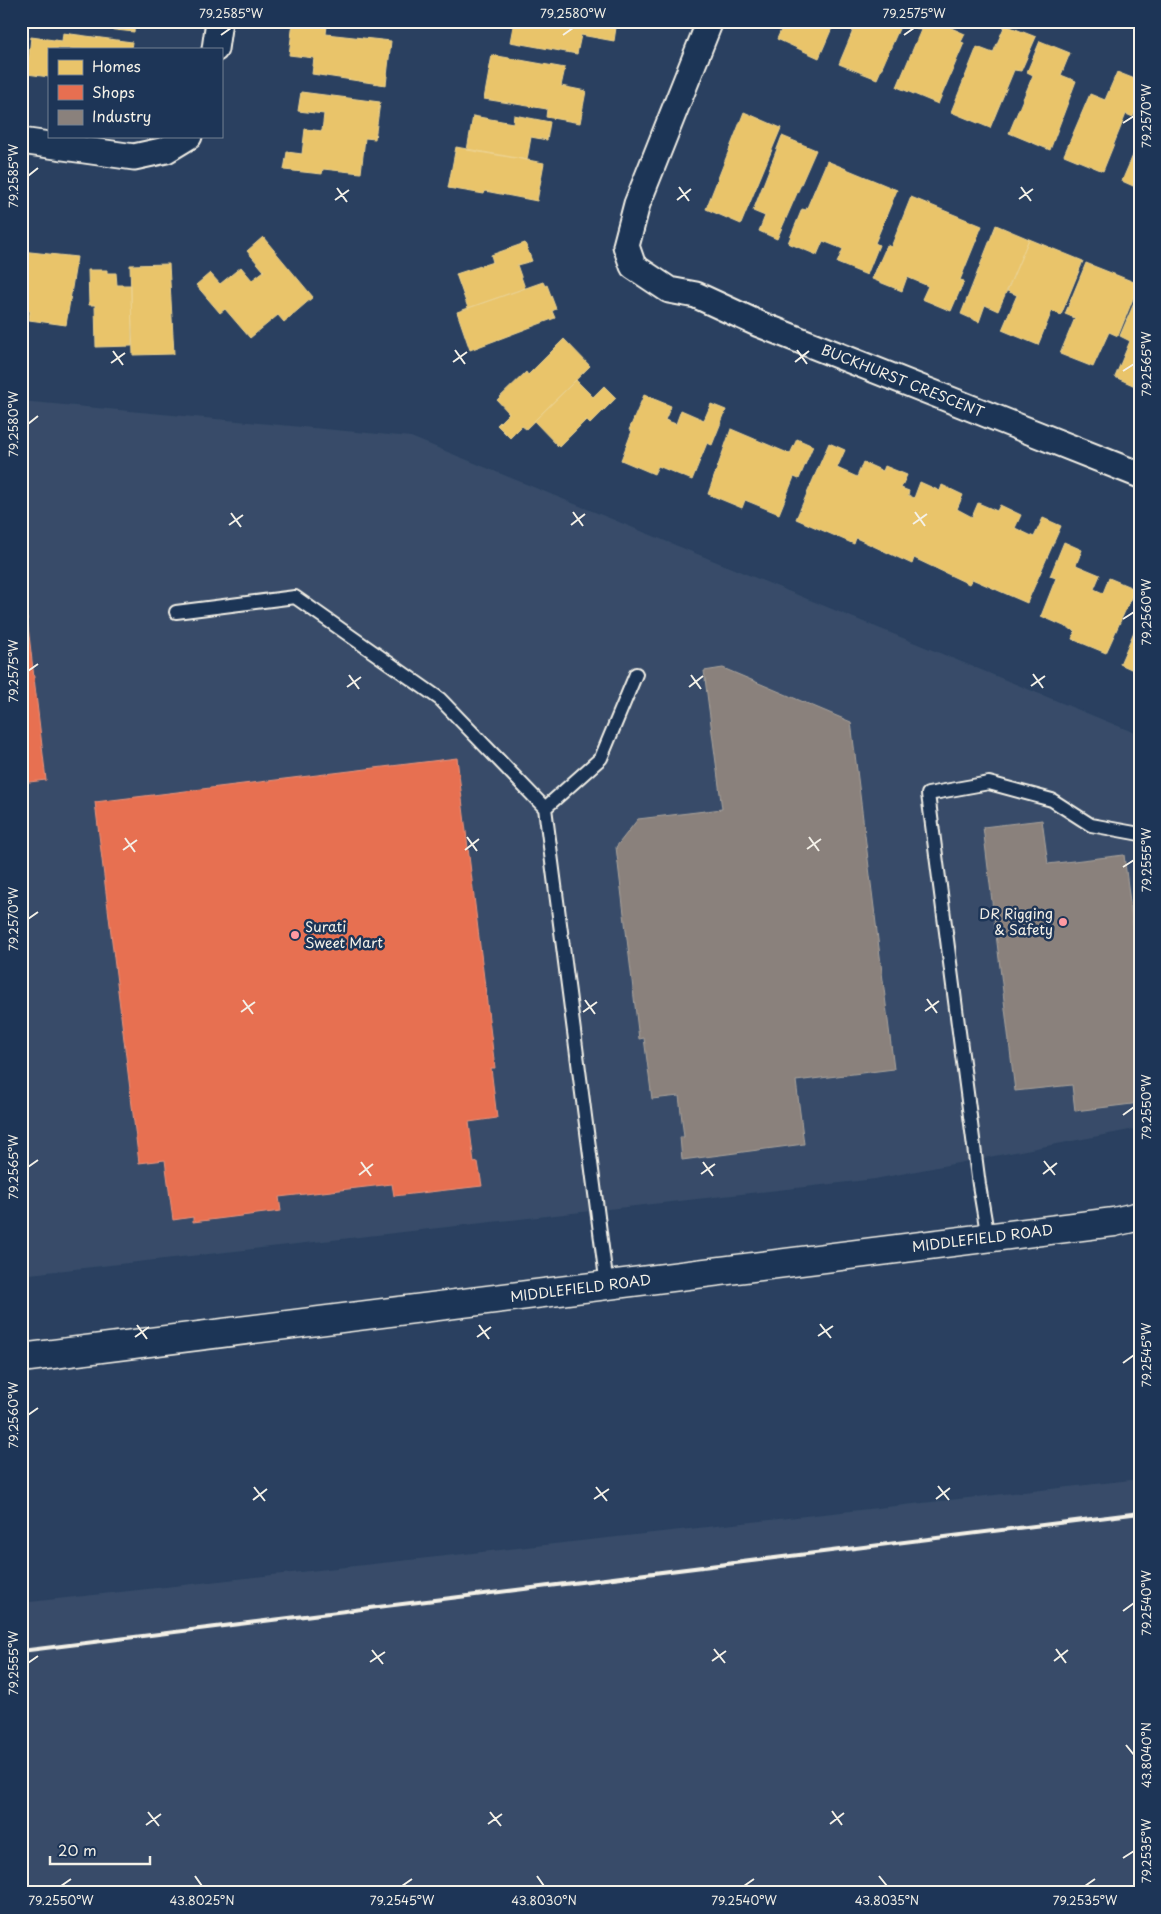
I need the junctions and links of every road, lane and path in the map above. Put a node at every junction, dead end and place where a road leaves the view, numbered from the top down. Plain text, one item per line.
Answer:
1 (219, 21) edge
2 (710, 21) edge
3 (216, 48) edge
4 (186, 138) edge
5 (21, 142) edge
6 (1140, 474) edge
7 (176, 612) dead end
8 (636, 674) dead end
9 (545, 808) junction
10 (1140, 834) edge
11 (1140, 1216) edge
12 (988, 1238) junction
13 (606, 1286) junction
14 (21, 1358) edge

1 - 3 street
2 - 6 street, BUCKHURST CRESCENT
4 - 5 street
7 - 9 lane
8 - 9 lane
9 - 13 lane
10 - 12 lane
11 - 12 main road, MIDDLEFIELD ROAD
12 - 13 main road, MIDDLEFIELD ROAD
13 - 14 main road, MIDDLEFIELD ROAD

